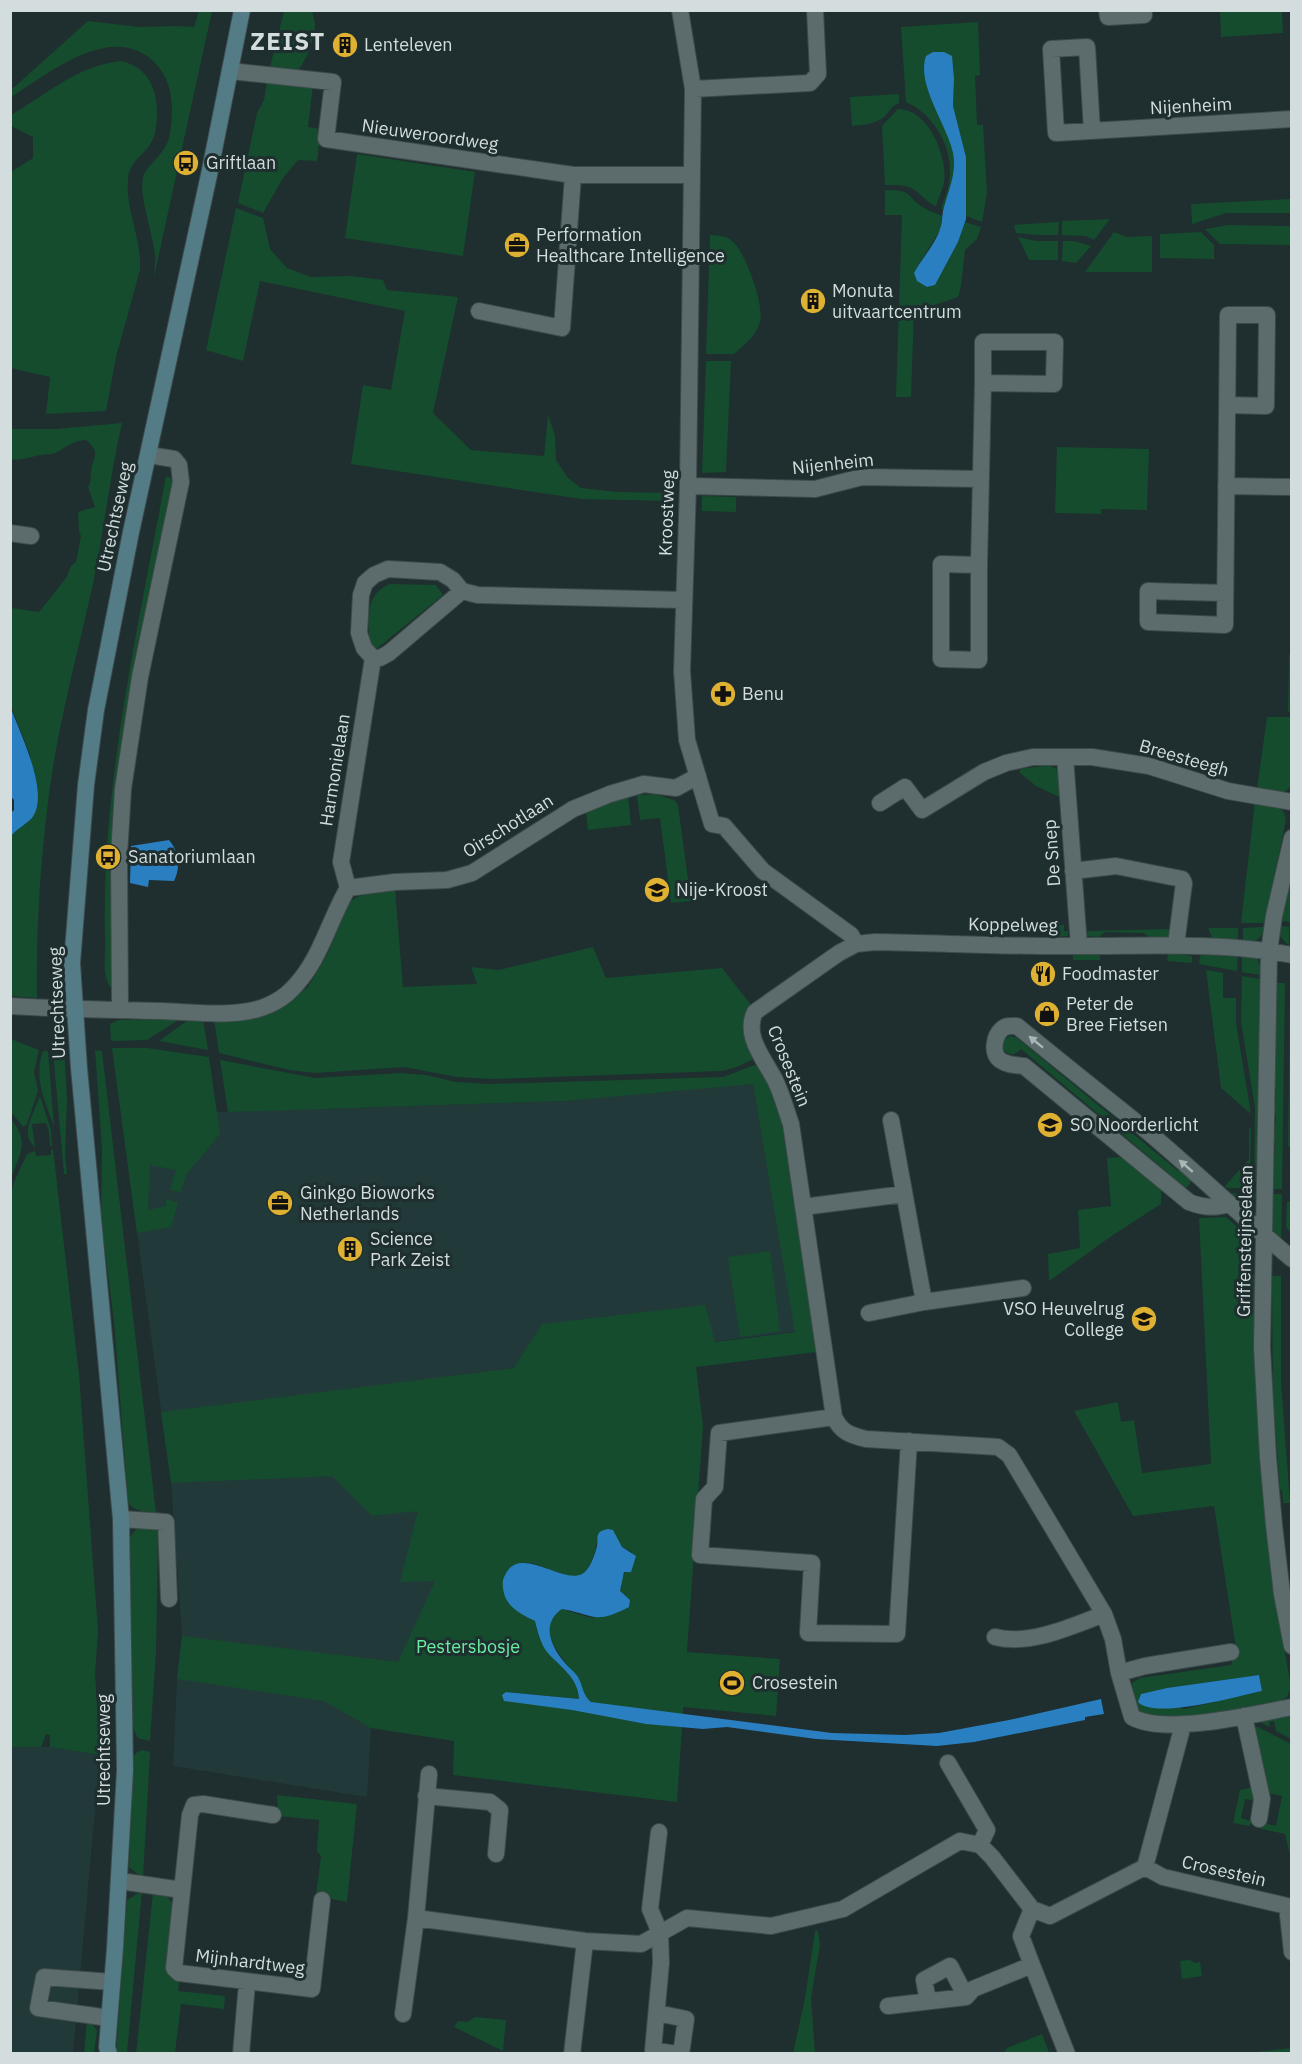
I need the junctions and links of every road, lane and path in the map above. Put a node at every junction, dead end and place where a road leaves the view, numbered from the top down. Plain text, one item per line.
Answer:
1 (242, 10) edge
2 (680, 10) edge
3 (815, 10) edge
4 (1107, 10) edge
5 (1143, 10) edge
6 (230, 71) junction
7 (693, 89) junction
8 (1292, 119) edge
9 (1092, 131) junction
10 (573, 175) junction
11 (691, 175) junction
12 (479, 311) dead end
13 (983, 383) junction
14 (1228, 405) junction
15 (149, 455) junction
16 (981, 479) junction
17 (688, 486) junction
18 (1226, 486) junction
19 (1292, 487) edge
20 (10, 533) edge
21 (31, 536) dead end
22 (979, 565) junction
23 (462, 591) junction
24 (1225, 592) junction
25 (683, 600) junction
26 (373, 658) junction
27 (1065, 757) junction
28 (698, 776) junction
29 (1292, 802) edge
30 (880, 803) dead end
31 (1292, 838) edge
32 (1073, 871) junction
33 (348, 888) junction
34 (856, 944) junction
35 (1176, 945) junction
36 (1079, 946) junction
37 (1269, 951) junction
38 (1292, 955) edge
39 (10, 1006) edge
40 (75, 1009) junction
41 (120, 1010) junction
42 (754, 1012) joint
43 (891, 1120) dead end
44 (904, 1194) junction
45 (1230, 1204) junction
46 (804, 1208) junction
47 (1265, 1237) junction
48 (1292, 1259) edge
49 (1023, 1288) dead end
50 (924, 1302) junction
51 (869, 1313) dead end
52 (834, 1417) junction
53 (909, 1441) junction
54 (121, 1519) junction
55 (169, 1599) dead end
56 (1104, 1614) junction
57 (995, 1637) dead end
58 (1292, 1646) edge
59 (1231, 1652) dead end
60 (1119, 1673) junction
61 (1292, 1707) edge
62 (1244, 1716) junction
63 (1183, 1725) junction
64 (948, 1763) dead end
65 (429, 1774) dead end
66 (426, 1796) junction
67 (273, 1815) dead end
68 (1259, 1819) dead end
69 (659, 1832) dead end
70 (980, 1845) junction
71 (496, 1854) dead end
72 (1145, 1867) junction
73 (120, 1881) junction
74 (182, 1890) junction
75 (322, 1900) dead end
76 (1032, 1909) junction
77 (416, 1918) junction
78 (660, 1933) junction
79 (585, 1941) junction
80 (1292, 1952) edge
81 (1032, 1965) junction
82 (112, 1982) junction
83 (247, 1983) junction
84 (966, 1997) junction
85 (928, 2001) junction
86 (888, 2006) dead end
87 (657, 2013) junction
88 (403, 2014) dead end
89 (109, 2018) junction
90 (106, 2052) edge
91 (652, 2052) edge
92 (241, 2054) edge
93 (572, 2054) edge
94 (676, 2054) edge
95 (681, 2054) edge
96 (1067, 2054) edge

1 - 6 main road, Utrechtseweg
2 - 7 street, Kroostweg
3 - 7 street
4 - 5 street
6 - 10 street, Nieuweroordweg
6 - 15 main road, Utrechtseweg
7 - 11 street, Kroostweg
8 - 9 street, Nijenheim
9 - 9 street, Nijenheim
10 - 11 street, Nieuweroordweg
10 - 12 street
11 - 17 street, Kroostweg
13 - 13 street
13 - 16 street
14 - 14 street
14 - 18 street
15 - 40 main road, Utrechtseweg
15 - 41 street, Utrechtseweg
16 - 17 street, Nijenheim
16 - 22 street
17 - 25 street, Kroostweg
18 - 19 street
18 - 24 street
20 - 21 street
22 - 22 street
23 - 25 street
23 - 26 street
23 - 26 street
24 - 24 street
25 - 28 street, Kroostweg
26 - 33 street, Harmonielaan
27 - 29 street, Breesteegh
27 - 30 street, Breesteegh
27 - 32 street, De Snep
28 - 33 street, Oirschotlaan
28 - 34 street, Kroostweg
31 - 37 street, Griffensteijnselaan
32 - 35 street
32 - 36 street, De Snep
33 - 41 street
34 - 36 street, Koppelweg
34 - 42 street, Koppelweg
35 - 36 street, Koppelweg
35 - 37 street, Koppelweg
37 - 38 street, Koppelweg
37 - 47 street, Griffensteijnselaan
39 - 40 street
40 - 41 street
40 - 54 main road, Utrechtseweg
42 - 46 street, Crosestein
43 - 44 street
44 - 46 street
44 - 50 street
45 -> 45 street
45 - 47 street
46 - 52 street, Crosestein
47 - 48 street
47 - 58 street, Griffensteijnselaan
49 - 50 street
50 - 51 street
52 - 53 street
52 - 53 street
53 - 56 street
54 - 55 street
54 - 73 main road, Utrechtseweg
56 - 57 street
56 - 60 street
59 - 60 street
60 - 63 street
61 - 62 street
62 - 63 street
62 - 68 street
63 - 72 street
64 - 70 street
65 - 66 street
66 - 71 street
66 - 77 street
67 - 74 street, Mijnhardtweg
69 - 78 street
70 - 76 street
70 - 78 street
72 - 76 street
72 - 80 street, Crosestein
73 - 74 street
73 - 82 main road, Utrechtseweg
74 - 83 street, Mijnhardtweg
75 - 83 street, Mijnhardtweg
76 - 81 street
77 - 79 street
77 - 88 street
78 - 79 street
78 - 87 street
79 - 93 street
81 - 84 street
81 - 96 street
82 - 89 main road, Utrechtseweg
82 - 89 street
83 - 92 street
84 - 85 street
84 - 85 street
85 - 86 street
87 - 91 street
87 - 95 street
89 - 90 main road, Utrechtseweg
91 - 94 street

